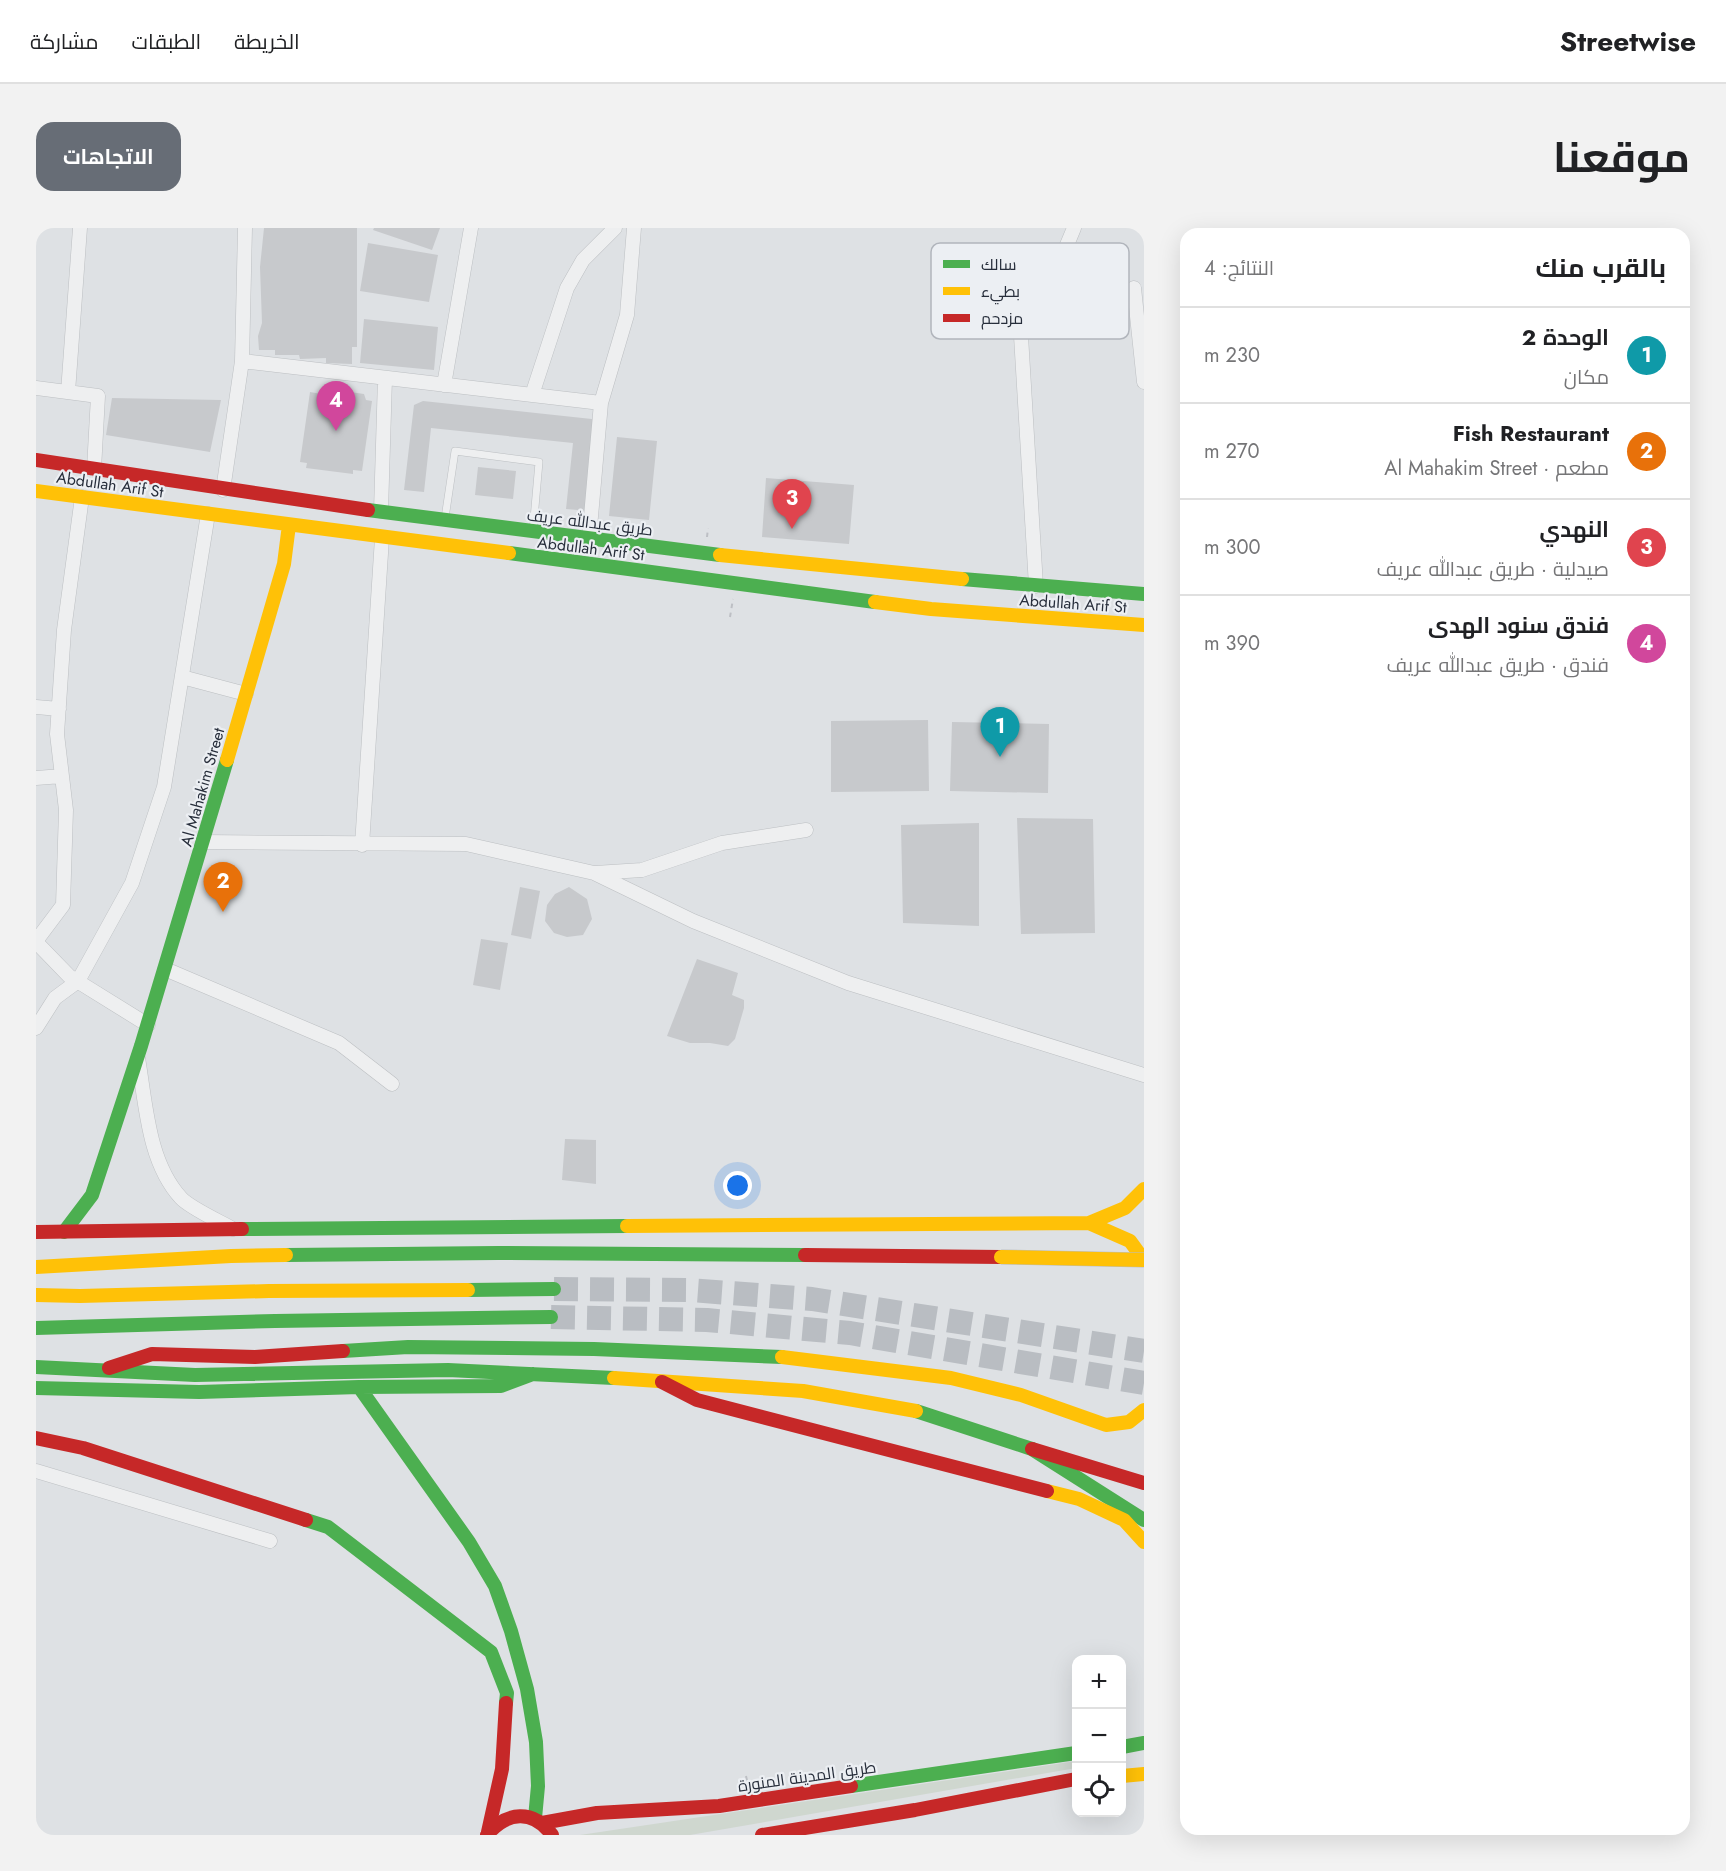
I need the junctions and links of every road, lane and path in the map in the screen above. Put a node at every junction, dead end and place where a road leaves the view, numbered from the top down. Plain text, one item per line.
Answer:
1 (80, 228) edge
2 (245, 228) edge
3 (471, 228) edge
4 (615, 228) edge
5 (634, 228) edge
6 (1074, 228) edge
7 (1068, 243) edge
8 (1134, 288) dead end
9 (1140, 307) edge
10 (1021, 339) edge
11 (242, 361) junction
12 (1144, 374) edge
13 (386, 378) junction
14 (444, 384) junction
15 (36, 388) edge
16 (68, 392) junction
17 (532, 395) junction
18 (601, 403) junction
19 (36, 459) edge
20 (94, 469) junction
21 (223, 489) junction
22 (36, 491) edge
23 (82, 497) junction
24 (381, 511) junction
25 (214, 515) junction
26 (445, 520) junction
27 (289, 525) junction
28 (533, 532) junction
29 (382, 538) junction
30 (589, 539) junction
31 (1036, 586) junction
32 (1144, 594) edge
33 (1144, 625) edge
34 (182, 677) junction
35 (246, 694) junction
36 (36, 707) edge
37 (59, 709) junction
38 (62, 776) junction
39 (36, 778) edge
40 (806, 830) dead end
41 (203, 842) junction
42 (362, 845) junction
43 (594, 873) junction
44 (36, 941) edge
45 (165, 969) junction
46 (78, 981) junction
47 (148, 1026) junction
48 (36, 1028) edge
49 (138, 1056) junction
50 (1144, 1075) edge
51 (392, 1084) dead end
52 (1144, 1189) edge
53 (1089, 1223) junction
54 (235, 1230) junction
55 (36, 1232) edge
56 (64, 1232) junction
57 (1144, 1260) edge
58 (36, 1267) edge
59 (554, 1289) tunnel mouth
60 (36, 1295) edge
61 (551, 1317) tunnel mouth
62 (36, 1328) edge
63 (36, 1367) edge
64 (99, 1371) junction
65 (536, 1373) junction
66 (660, 1381) junction
67 (359, 1387) junction
68 (36, 1388) edge
69 (1144, 1410) edge
70 (36, 1438) edge
71 (1032, 1449) junction
72 (36, 1471) edge
73 (1144, 1483) edge
74 (1144, 1520) edge
75 (270, 1541) dead end
76 (1144, 1542) edge
77 (527, 1689) junction
78 (507, 1693) junction
79 (1144, 1743) edge
80 (1126, 1746) edge
81 (1072, 1754) edge
82 (1144, 1774) edge
83 (1126, 1776) edge
84 (1072, 1780) edge
85 (538, 1821) junction
86 (488, 1833) edge
87 (552, 1835) edge
88 (762, 1835) edge

1 - 16 street
2 - 11 street
3 - 14 street
4 - 17 street
5 - 18 street
6 - 7 street
8 - 9 street
9 - 12 street
10 - 31 street
11 - 13 street
11 - 21 street
13 - 14 street
13 - 24 street
14 - 17 street
15 - 16 street
16 - 20 street
17 - 18 street
18 - 30 street
19 - 20 main road, طريق عبدالله عريف
20 - 21 main road, طريق عبدالله عريف
21 - 24 main road, طريق عبدالله عريف
21 - 25 main road
22 - 23 main road, Abdullah Arif St
23 - 25 main road, Abdullah Arif St
23 - 37 street
24 - 26 main road, طريق عبدالله عريف
25 - 27 main road, Abdullah Arif St
25 - 34 street
26 - 28 main road, طريق عبدالله عريف
26 - 28 lane
27 - 29 main road, Abdullah Arif St
27 - 35 main road, Al Mahakim Street
28 - 30 main road, طريق عبدالله عريف
29 - 33 main road, Abdullah Arif St
29 - 42 street
30 - 31 main road, طريق عبدالله عريف
31 - 32 main road, طريق عبدالله عريف
34 - 35 street
34 - 46 street
35 - 41 main road, Al Mahakim Street
36 - 37 street
37 - 38 street
38 - 39 street
38 - 44 street
40 - 43 street
41 - 42 street
41 - 45 main road, Al Mahakim Street
42 - 43 street
43 - 50 street
44 - 46 street
45 - 47 main road, Al Mahakim Street
45 - 51 street
46 - 47 street
46 - 48 street
47 - 49 main road, Al Mahakim Street
49 - 54 street
49 - 56 main road, Al Mahakim Street
52 - 53 main road
53 - 54 main road
53 - 57 main road
54 - 56 main road
55 - 56 main road
57 - 58 main road, bridge
59 - 60 main road
61 - 62 main road
63 - 64 main road
64 - 65 main road
64 - 69 main road
65 - 66 main road
65 - 67 main road
66 - 71 main road
66 - 76 main road
67 - 68 main road
67 - 77 main road
70 - 78 main road
71 - 73 main road
71 - 74 main road
72 - 75 street
77 - 78 main road
77 - 85 main road
78 - 86 main road
79 - 80 main road
81 - 85 main road, طريق المدينة المنورة
82 - 83 main road
84 - 88 main road
85 - 86 main road, طريق المدينة المنورة
85 - 87 main road

